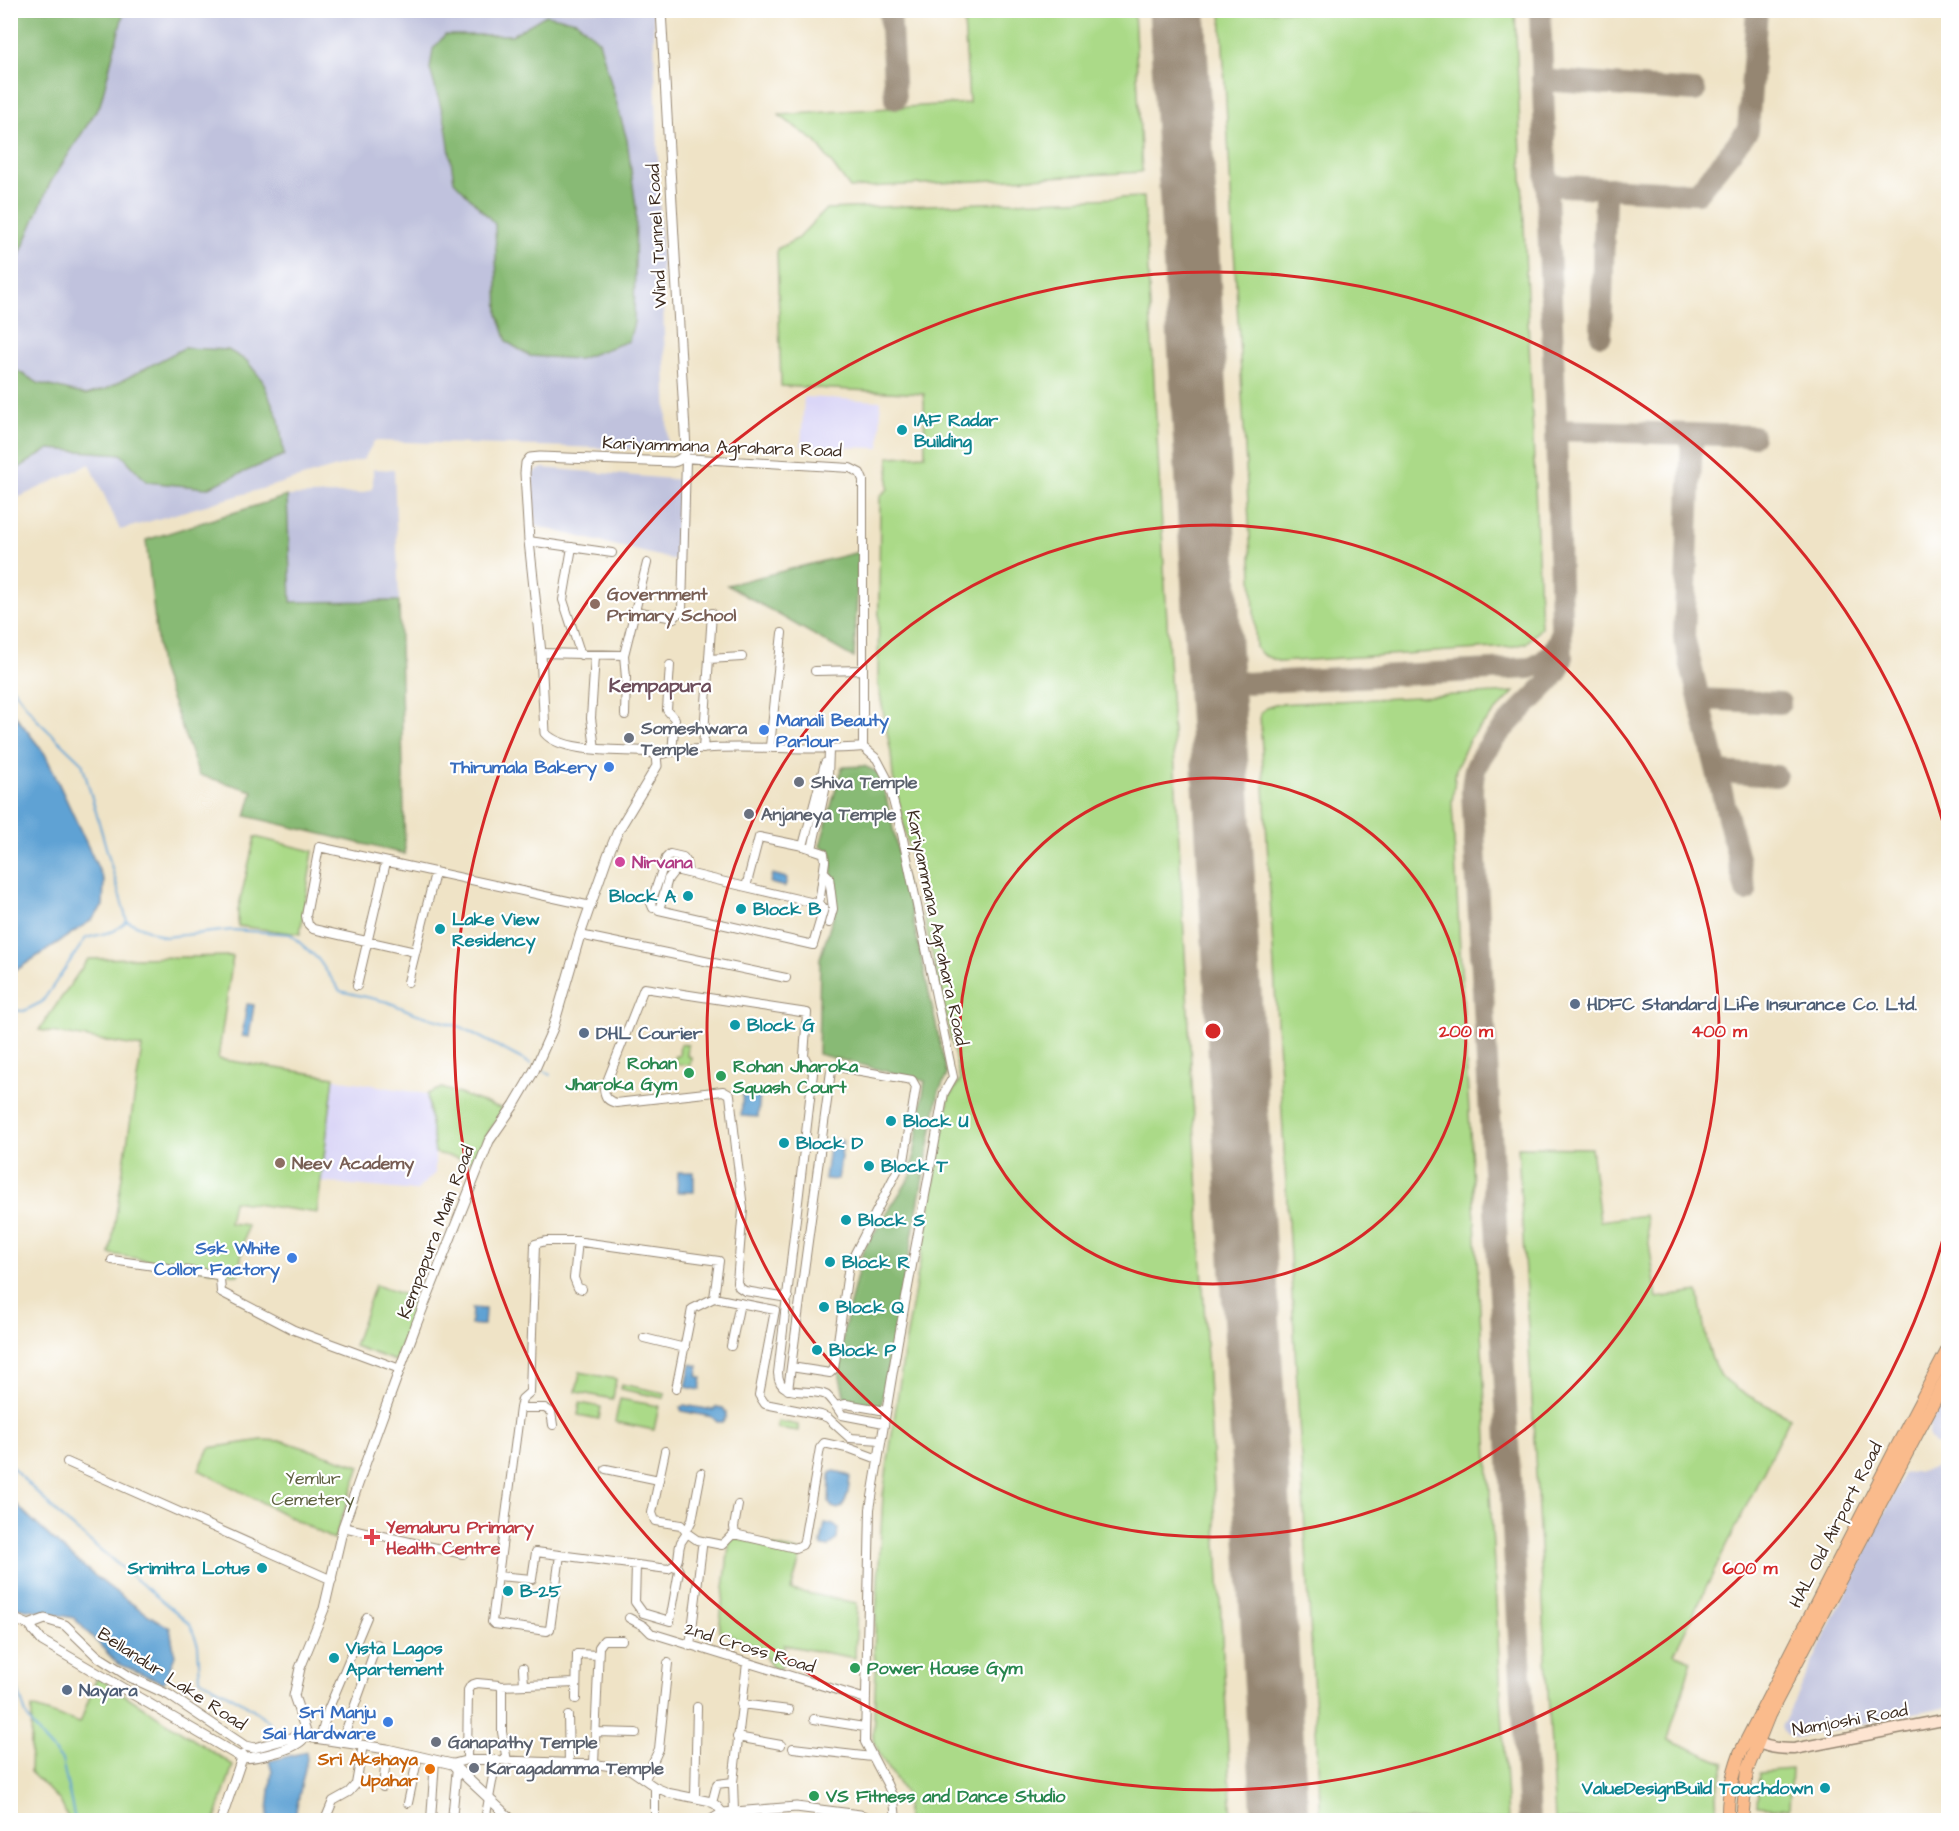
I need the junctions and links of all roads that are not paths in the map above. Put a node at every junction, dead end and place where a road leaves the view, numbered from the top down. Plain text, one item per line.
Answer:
1 (660, 10) edge
2 (684, 459) junction
3 (528, 541) junction
4 (572, 547) junction
5 (612, 553) dead end
6 (647, 563) dead end
7 (634, 611) junction
8 (712, 613) dead end
9 (782, 633) dead end
10 (541, 653) junction
11 (581, 655) junction
12 (624, 655) junction
13 (595, 656) junction
14 (742, 657) dead end
15 (710, 659) junction
16 (670, 665) dead end
17 (815, 670) dead end
18 (863, 670) junction
19 (625, 715) dead end
20 (770, 746) junction
21 (863, 747) junction
22 (595, 748) junction
23 (703, 749) junction
24 (829, 750) junction
25 (672, 752) junction
26 (656, 755) junction
27 (803, 846) junction
28 (812, 849) junction
29 (386, 862) junction
30 (824, 872) junction
31 (435, 873) junction
32 (688, 873) junction
33 (746, 887) junction
34 (819, 904) junction
35 (591, 906) junction
36 (653, 908) dead end
37 (829, 923) dead end
38 (580, 935) junction
39 (367, 940) junction
40 (415, 952) junction
41 (786, 978) dead end
42 (408, 982) dead end
43 (357, 986) dead end
44 (578, 1241) junction
45 (112, 1260) dead end
46 (582, 1289) dead end
47 (714, 1298) junction
48 (788, 1298) junction
49 (740, 1303) junction
50 (644, 1338) dead end
51 (731, 1346) dead end
52 (685, 1348) junction
53 (1948, 1349) edge
54 (791, 1367) junction
55 (400, 1369) junction
56 (1948, 1375) edge
57 (676, 1389) dead end
58 (788, 1390) junction
59 (836, 1406) junction
60 (520, 1408) junction
61 (886, 1411) junction
62 (884, 1423) junction
63 (553, 1425) dead end
64 (849, 1438) junction
65 (881, 1440) junction
66 (844, 1448) junction
67 (665, 1451) dead end
68 (878, 1459) junction
69 (67, 1462) dead end
70 (606, 1469) dead end
71 (701, 1473) dead end
72 (659, 1479) junction
73 (738, 1505) dead end
74 (343, 1527) junction
75 (686, 1531) junction
76 (735, 1535) junction
77 (702, 1547) dead end
78 (463, 1554) dead end
79 (560, 1555) junction
80 (636, 1565) junction
81 (676, 1565) junction
82 (497, 1576) junction
83 (332, 1580) junction
84 (10, 1617) edge
85 (366, 1617) dead end
86 (629, 1618) dead end
87 (29, 1625) junction
88 (622, 1640) dead end
89 (377, 1644) dead end
90 (690, 1646) junction
91 (598, 1655) junction
92 (668, 1663) dead end
93 (747, 1663) junction
94 (523, 1668) dead end
95 (576, 1683) junction
96 (524, 1685) junction
97 (501, 1686) junction
98 (576, 1699) dead end
99 (866, 1699) junction
100 (741, 1704) junction
101 (698, 1707) dead end
102 (789, 1710) dead end
103 (568, 1716) dead end
104 (814, 1719) dead end
105 (1948, 1719) edge
106 (864, 1727) junction
107 (595, 1732) junction
108 (636, 1733) dead end
109 (737, 1737) junction
110 (302, 1738) junction
111 (320, 1739) junction
112 (1753, 1740) junction
113 (342, 1741) junction
114 (363, 1745) junction
115 (781, 1745) dead end
116 (793, 1748) dead end
117 (387, 1749) junction
118 (251, 1751) junction
119 (418, 1756) junction
120 (872, 1757) junction
121 (242, 1758) junction
122 (435, 1760) junction
123 (467, 1760) junction
124 (496, 1760) junction
125 (507, 1761) junction
126 (569, 1763) junction
127 (594, 1764) junction
128 (454, 1766) junction
129 (645, 1779) junction
130 (733, 1782) junction
131 (383, 1786) dead end
132 (655, 1787) junction
133 (695, 1797) junction
134 (488, 1798) junction
135 (408, 1803) dead end
136 (712, 1803) junction
137 (734, 1812) junction
138 (723, 1813) junction
139 (221, 1821) edge
140 (325, 1821) edge
141 (431, 1821) edge
142 (452, 1821) edge
143 (484, 1821) edge
144 (512, 1821) edge
145 (655, 1821) edge
146 (711, 1821) edge
147 (876, 1821) edge
148 (896, 1821) edge
149 (1728, 1821) edge
150 (1742, 1821) edge

1 - 2 street, Wind Tunnel Road
2 - 3 street, Kariyammana Agrahara Road
2 - 7 street
2 - 18 street, Kariyammana Agrahara Road
3 - 4 street
3 - 10 street, Kariyammana Agrahara Road
4 - 5 street
4 - 11 street
6 - 7 street
7 - 12 street
8 - 15 street
9 - 20 street
10 - 11 street
10 - 22 street, Kariyammana Agrahara Road
11 - 13 street
12 - 13 street
12 - 19 street
13 - 22 street
14 - 15 street
15 - 23 street
16 - 25 street
17 - 18 street
18 - 21 street, Kariyammana Agrahara Road
20 - 23 street
20 - 24 street
21 - 24 street
21 - 61 street, Kariyammana Agrahara Road
22 - 26 street, Kariyammana Agrahara Road
23 - 25 street
24 - 27 street
24 - 28 street
25 - 26 street
26 - 35 street, Kempapura Main Road
27 - 28 street
27 - 33 street
28 - 30 street
29 - 31 street
29 - 39 street
29 - 39 street
30 - 34 street
30 - 37 street
31 - 35 street
31 - 40 street
32 - 33 street
32 - 34 street
32 - 36 street
33 - 34 street
35 - 38 street, Kempapura Main Road
38 - 41 street
38 - 55 street, Kempapura Main Road
39 - 40 street
39 - 43 street
40 - 42 street
44 - 46 street
44 - 47 street
44 - 60 street
45 - 55 street
47 - 49 street
47 - 52 street
48 - 48 street
48 - 58 street
49 - 51 street
49 - 64 street
50 - 52 street
52 - 57 street
53 - 112 main road, HAL Old Airport Road
54 - 54 street
54 - 58 street
55 - 74 street, Kempapura Main Road
56 - 112 main road, HAL Old Airport Road
58 - 59 street
59 - 61 street
59 - 62 street
60 - 63 street
60 - 82 street
61 - 62 street, Kariyammana Agrahara Road
62 - 65 street, Kariyammana Agrahara Road
64 - 65 street
64 - 66 street
65 - 68 street, Kariyammana Agrahara Road
66 - 68 street
66 - 76 street
67 - 72 street
68 - 99 street, Kariyammana Agrahara Road
69 - 83 street
70 - 72 street
71 - 75 street
72 - 75 street
73 - 76 street
74 - 78 street
74 - 83 street, Kempapura Main Road
75 - 76 street
75 - 81 street
77 - 90 street
79 - 80 street
79 - 82 street
79 - 82 street
80 - 81 street
80 - 81 street
83 - 110 street, Kempapura Main Road
84 - 87 street, Bellandur Lake Road
85 - 111 street
86 - 90 street, 2nd Cross Road
87 - 118 street, Bellandur Lake Road
87 - 121 street, Bellandur Lake Road
88 - 91 street
89 - 113 street
90 - 93 street, 2nd Cross Road
91 - 95 street
91 - 107 street
92 - 129 street
93 - 99 street, 2nd Cross Road
93 - 100 street
94 - 96 street
95 - 96 street
95 - 98 street
96 - 97 street
97 - 123 street
97 - 125 street
99 - 106 street, Kariyammana Agrahara Road
100 - 102 street
100 - 109 street
101 - 133 street
103 - 126 street
104 - 106 street
105 - 112 main road, Namjoshi Road
106 - 120 street, Kariyammana Agrahara Road
107 - 108 street
107 - 127 street
109 - 115 street
109 - 130 street
110 - 111 street
110 - 118 street
111 - 113 street
112 - 149 main road
112 - 150 main road
113 - 114 street
114 - 117 street
114 - 140 street
116 - 120 street
117 - 119 street
117 - 131 street
118 - 121 street, Bellandur Lake Road
119 - 122 street
119 - 135 street
120 - 148 street, Kariyammana Agrahara Road
121 - 139 street
122 - 128 street
122 - 141 street
123 - 124 street
123 - 128 street
124 - 125 street
124 - 134 street
125 - 126 street
126 - 127 street
127 - 129 street
128 - 134 street
128 - 142 street
129 - 132 street
130 - 136 street
130 - 137 street
132 - 133 street
132 - 145 street
133 - 136 street
134 - 143 street
134 - 144 street
136 - 138 street
137 - 138 street
137 - 147 street
138 - 146 street

